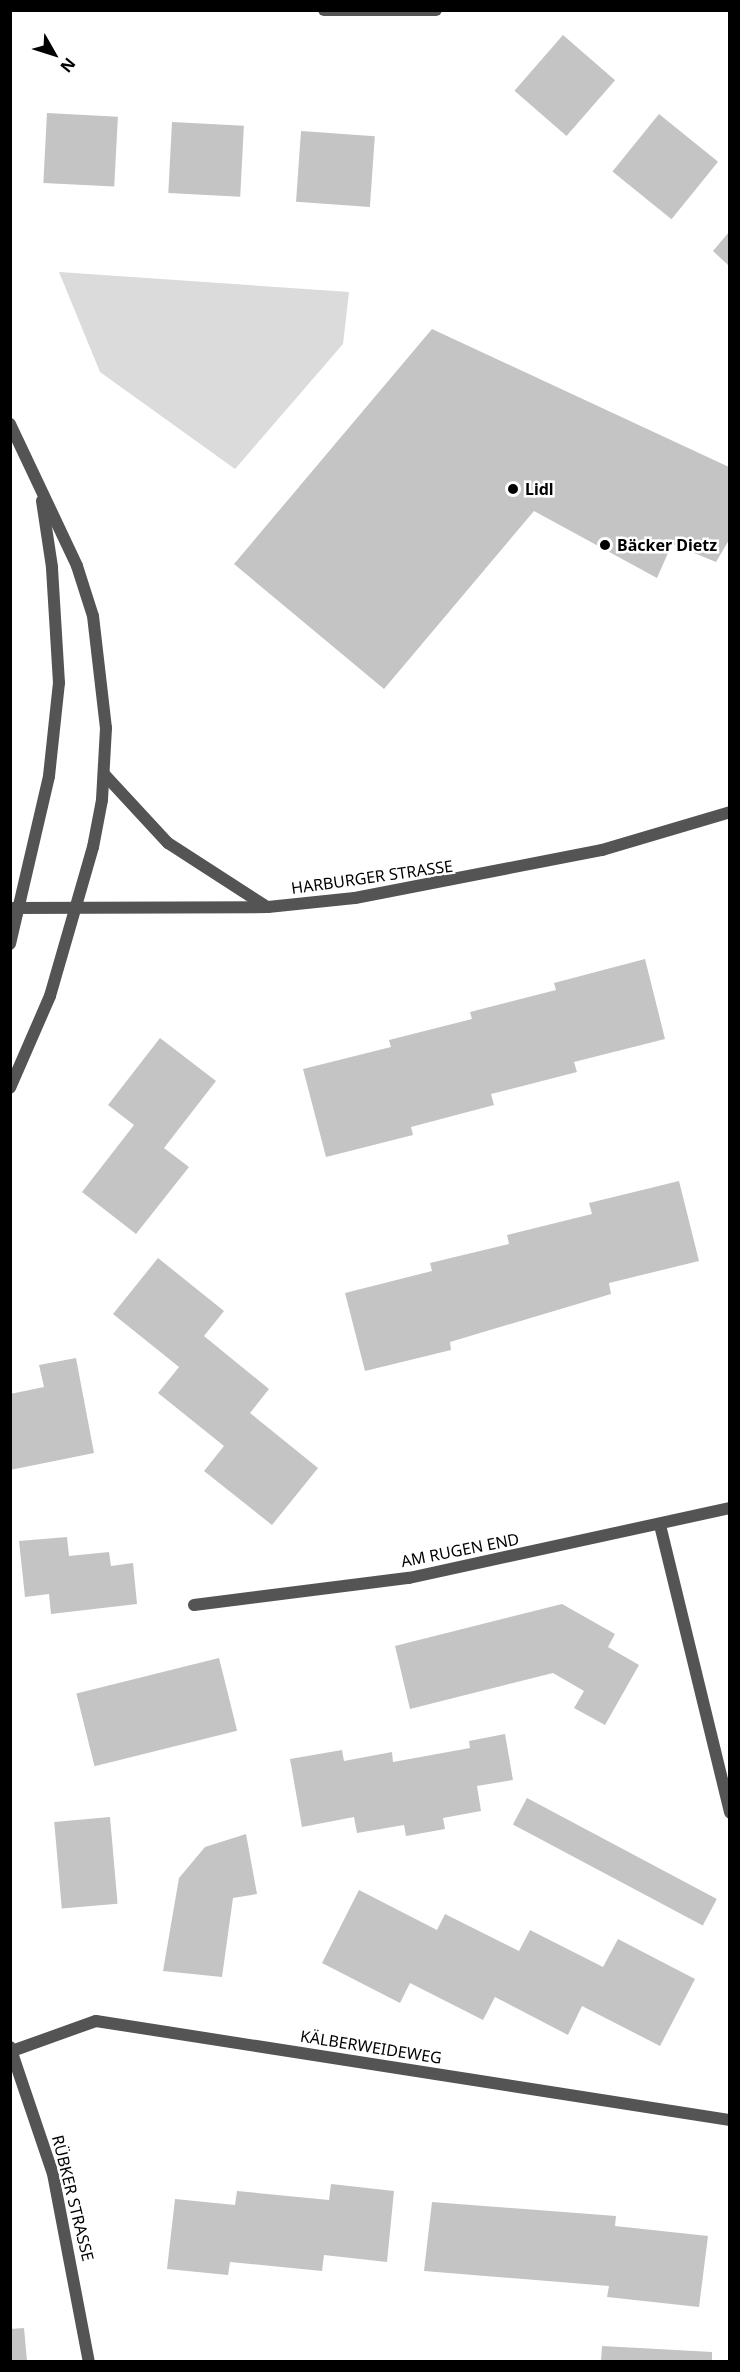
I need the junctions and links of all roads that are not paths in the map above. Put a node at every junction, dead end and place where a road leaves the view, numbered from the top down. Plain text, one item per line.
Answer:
1 (324, 10) edge
2 (436, 10) edge
3 (10, 424) edge
4 (40, 488) junction
5 (104, 774) junction
6 (729, 812) edge
7 (14, 908) edge
8 (268, 908) junction
9 (75, 909) junction
10 (10, 944) edge
11 (10, 1088) edge
12 (729, 1508) edge
13 (660, 1525) junction
14 (194, 1605) dead end
15 (729, 1813) edge
16 (11, 2049) edge
17 (729, 2120) edge
18 (89, 2361) edge

1 - 2 street
3 - 4 street
4 - 5 street
4 - 7 street
5 - 8 street
5 - 9 street
6 - 8 street, HARBURGER STRASSE
7 - 9 street, HARBURGER STRASSE
7 - 10 street
8 - 9 street, HARBURGER STRASSE
9 - 11 street
12 - 13 street, AM RUGEN END
13 - 14 street, AM RUGEN END
13 - 15 street
16 - 17 street, KÄLBERWEIDEWEG
16 - 18 street, RÜBKER STRASSE

